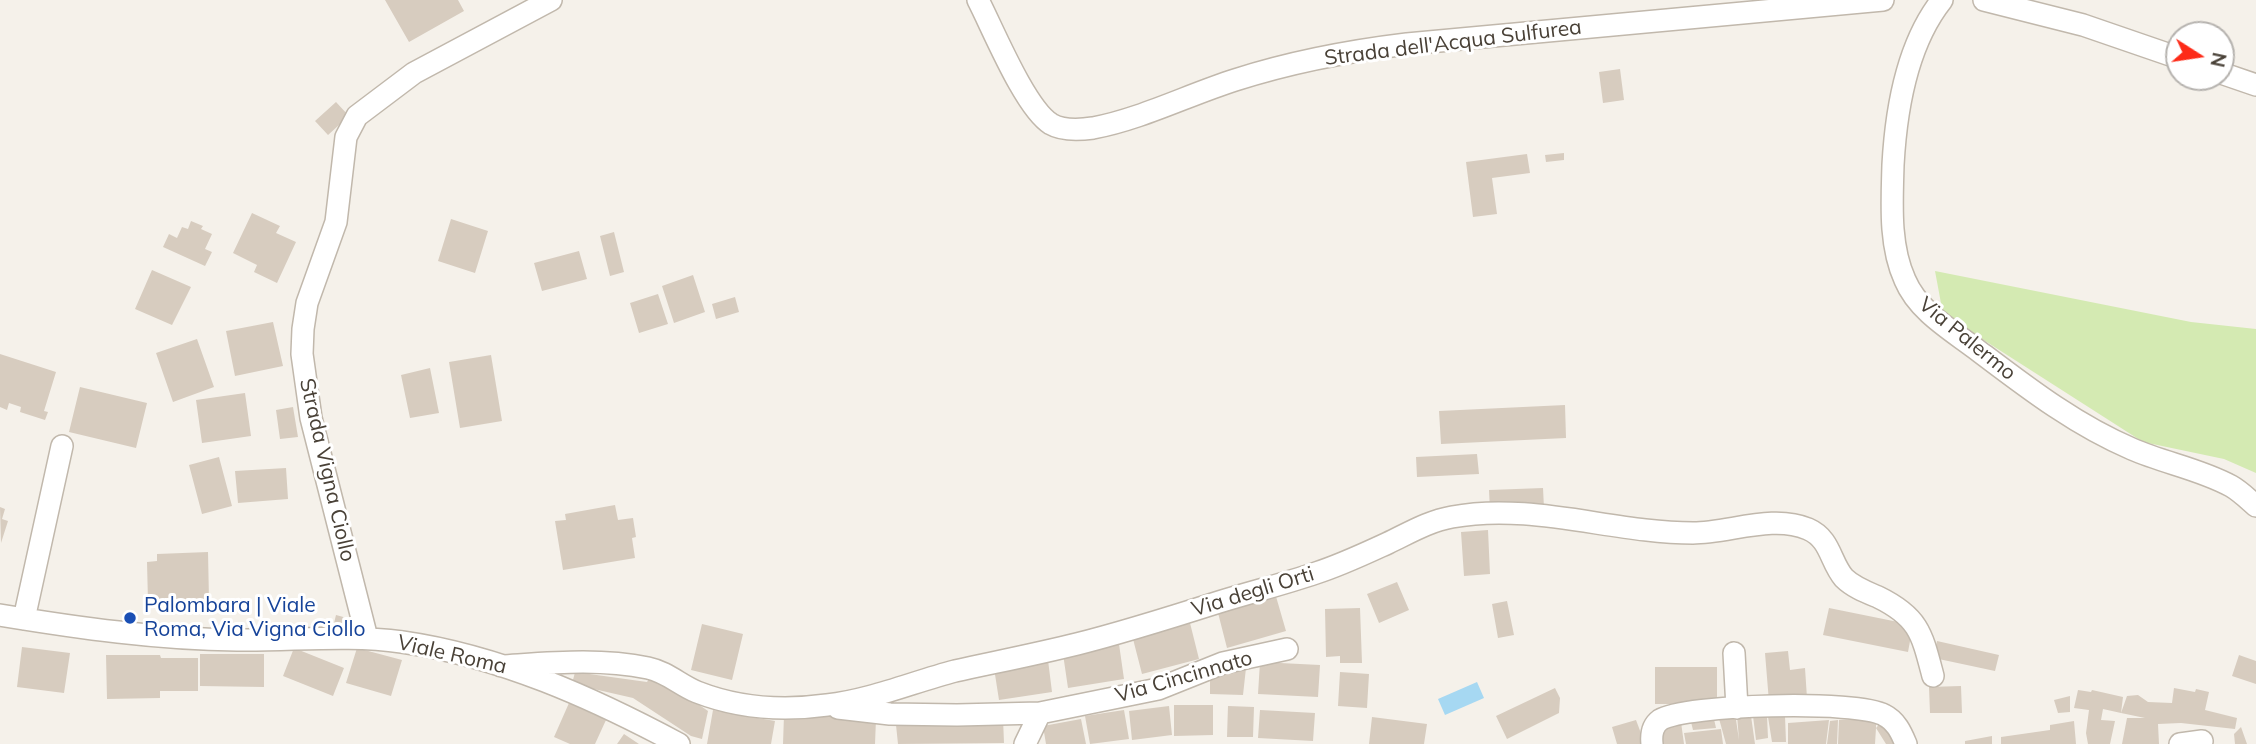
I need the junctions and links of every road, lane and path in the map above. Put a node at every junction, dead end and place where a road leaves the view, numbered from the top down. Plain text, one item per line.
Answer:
1 (551, 0) edge
2 (978, 0) edge
3 (1883, 0) edge
4 (1942, 0) edge
5 (1984, 0) edge
6 (2165, 53) edge
7 (2235, 78) edge
8 (2256, 85) edge
9 (62, 446) dead end
10 (2256, 506) edge
11 (0, 615) edge
12 (24, 619) junction
13 (367, 638) junction
14 (1287, 649) dead end
15 (1734, 653) dead end
16 (501, 666) junction
17 (1933, 676) dead end
18 (822, 706) junction
19 (1737, 708) junction
20 (1040, 713) junction
21 (1654, 734) edge
22 (669, 741) edge
23 (2202, 741) dead end
24 (1025, 744) edge
25 (1906, 744) edge
26 (2180, 744) edge

1 - 13 street, Strada Vigna Ciollo
2 - 3 street, Strada dell'Acqua Sulfurea
4 - 10 street, Via Palermo
5 - 6 street
7 - 8 street
9 - 12 street
11 - 12 street, Viale Roma
12 - 13 street, Viale Roma
13 - 16 street, Viale Roma
14 - 20 street, Via Cincinnato
15 - 19 street
16 - 18 street, Via degli Orti
16 - 22 street, Viale Roma
17 - 18 street, Via degli Orti
18 - 20 street, Via Cincinnato
19 - 21 street
19 - 25 street
20 - 24 street
23 - 26 street

